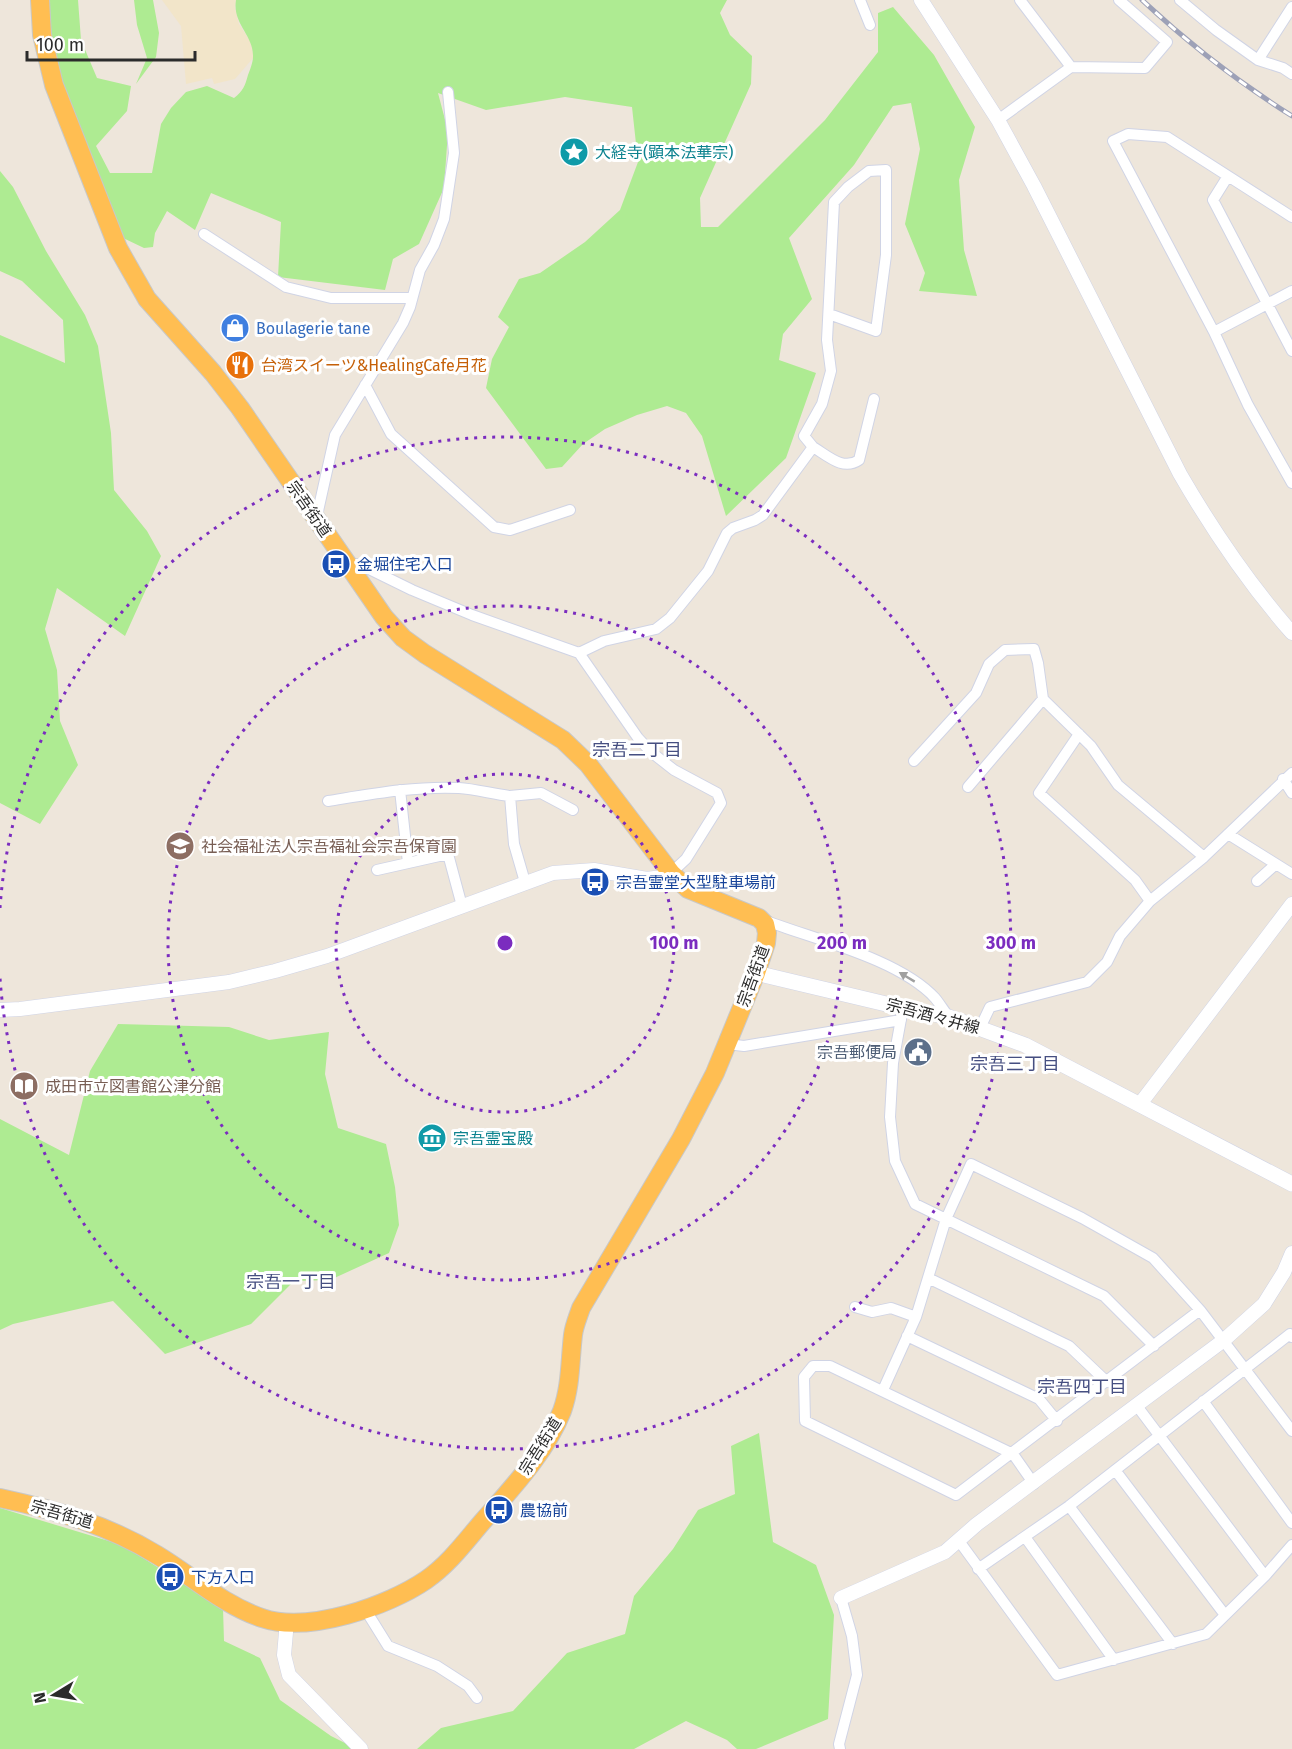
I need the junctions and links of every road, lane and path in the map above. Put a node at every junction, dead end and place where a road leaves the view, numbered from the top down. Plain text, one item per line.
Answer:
1 (40, 0) edge
2 (860, 0) edge
3 (921, 0) edge
4 (1020, 0) edge
5 (1119, 0) edge
6 (1180, 0) edge
7 (1292, 7) edge
8 (870, 24) dead end
9 (1258, 60) junction
10 (1071, 67) junction
11 (1292, 74) edge
12 (448, 92) dead end
13 (998, 120) junction
14 (1228, 176) junction
15 (1292, 218) edge
16 (204, 234) dead end
17 (1292, 291) edge
18 (412, 298) junction
19 (1267, 304) junction
20 (829, 314) junction
21 (1214, 332) junction
22 (1292, 351) edge
23 (364, 385) junction
24 (874, 399) dead end
25 (813, 447) junction
26 (1292, 483) edge
27 (570, 510) dead end
28 (316, 520) junction
29 (350, 568) junction
30 (1292, 633) edge
31 (579, 653) junction
32 (1043, 699) junction
33 (1079, 734) junction
34 (914, 761) dead end
35 (1288, 776) edge
36 (968, 787) dead end
37 (400, 790) junction
38 (1292, 793) edge
39 (510, 796) junction
40 (328, 801) dead end
41 (573, 810) dead end
42 (1228, 834) junction
43 (1204, 857) junction
44 (408, 863) junction
45 (1276, 864) junction
46 (377, 870) dead end
47 (671, 873) junction
48 (1292, 874) edge
49 (1257, 881) dead end
50 (525, 882) junction
51 (1150, 901) junction
52 (1292, 904) edge
53 (462, 906) junction
54 (759, 918) junction
55 (756, 972) junction
56 (0, 1010) edge
57 (902, 1014) junction
58 (949, 1017) junction
59 (980, 1028) junction
60 (727, 1044) junction
61 (1140, 1104) junction
62 (1292, 1184) edge
63 (946, 1219) junction
64 (1292, 1253) edge
65 (928, 1278) junction
66 (855, 1307) dead end
67 (1200, 1310) junction
68 (916, 1317) junction
69 (907, 1336) junction
70 (1292, 1337) edge
71 (1224, 1340) junction
72 (1154, 1346) junction
73 (1245, 1369) junction
74 (1107, 1382) junction
75 (883, 1390) junction
76 (1203, 1401) junction
77 (1137, 1406) junction
78 (1057, 1421) junction
79 (1292, 1431) edge
80 (1159, 1436) junction
81 (1013, 1454) junction
82 (1115, 1470) junction
83 (1034, 1484) junction
84 (0, 1498) edge
85 (1069, 1506) junction
86 (1292, 1523) edge
87 (1025, 1537) junction
88 (959, 1541) junction
89 (1292, 1545) edge
90 (978, 1569) junction
91 (1265, 1576) junction
92 (841, 1598) joint
93 (365, 1609) junction
94 (1225, 1615) junction
95 (287, 1622) junction
96 (1173, 1644) junction
97 (1114, 1660) junction
98 (477, 1698) dead end
99 (361, 1749) edge
100 (840, 1749) edge

1 - 28 highway, 宗吾街道
2 - 8 street
3 - 13 street
4 - 10 street
5 - 10 street
6 - 9 street
7 - 9 street
9 - 11 street
10 - 13 street
12 - 18 street
13 - 30 street
14 - 15 street
14 - 19 street
14 - 21 street
16 - 18 street
17 - 19 street
18 - 23 street
19 - 21 street
19 - 22 street
20 - 20 street
20 - 25 street
21 - 26 street
23 - 27 street
23 - 28 street
24 - 25 street
25 - 31 street
28 - 29 highway, 宗吾街道
29 - 31 street
29 - 47 highway, 宗吾街道
31 - 47 street
32 - 33 street
32 - 34 street
32 - 36 street
33 - 43 street
33 - 51 street
35 - 38 street
35 - 42 street
37 - 39 street
37 - 40 street
37 - 44 street
39 - 41 street
39 - 50 street
42 - 43 street
42 - 45 street
43 - 51 street
44 - 46 street
44 - 53 street
45 - 48 street
45 - 49 street
47 - 50 street
47 - 54 highway, 宗吾街道
50 - 53 street
51 - 59 street
52 - 61 street
53 - 56 street
54 - 55 highway, 宗吾街道
58 -> 54 street
55 - 57 main road, 宗吾酒々井線
55 - 60 highway, 宗吾街道
57 - 58 main road, 宗吾酒々井線
57 - 60 street
57 - 63 street
58 - 59 main road, 宗吾酒々井線
59 - 61 main road, 宗吾酒々井線
60 - 93 highway, 宗吾街道
61 - 62 main road, 宗吾酒々井線
63 - 65 street
63 - 67 street
63 - 72 street
64 - 71 street
65 - 68 street
65 - 74 street
66 - 68 street
67 - 71 street
67 - 72 street
68 - 69 street
69 - 75 street
69 - 78 street
70 - 73 street
71 - 73 street
71 - 77 street
72 - 74 street
73 - 76 street
73 - 79 street
74 - 78 street
75 - 81 street
75 - 81 street
76 - 80 street
76 - 86 street
77 - 80 street
77 - 83 street
78 - 81 street
80 - 82 street
80 - 91 street
81 - 83 street
82 - 85 street
82 - 94 street
83 - 88 street
84 - 95 highway, 宗吾街道
85 - 87 street
85 - 96 street
87 - 90 street
87 - 97 street
88 - 90 street
88 - 92 street
89 - 91 street
90 - 97 street
91 - 94 street
92 - 100 street
93 - 95 highway, 宗吾街道
93 - 98 street
94 - 96 street
95 - 99 street
96 - 97 street

